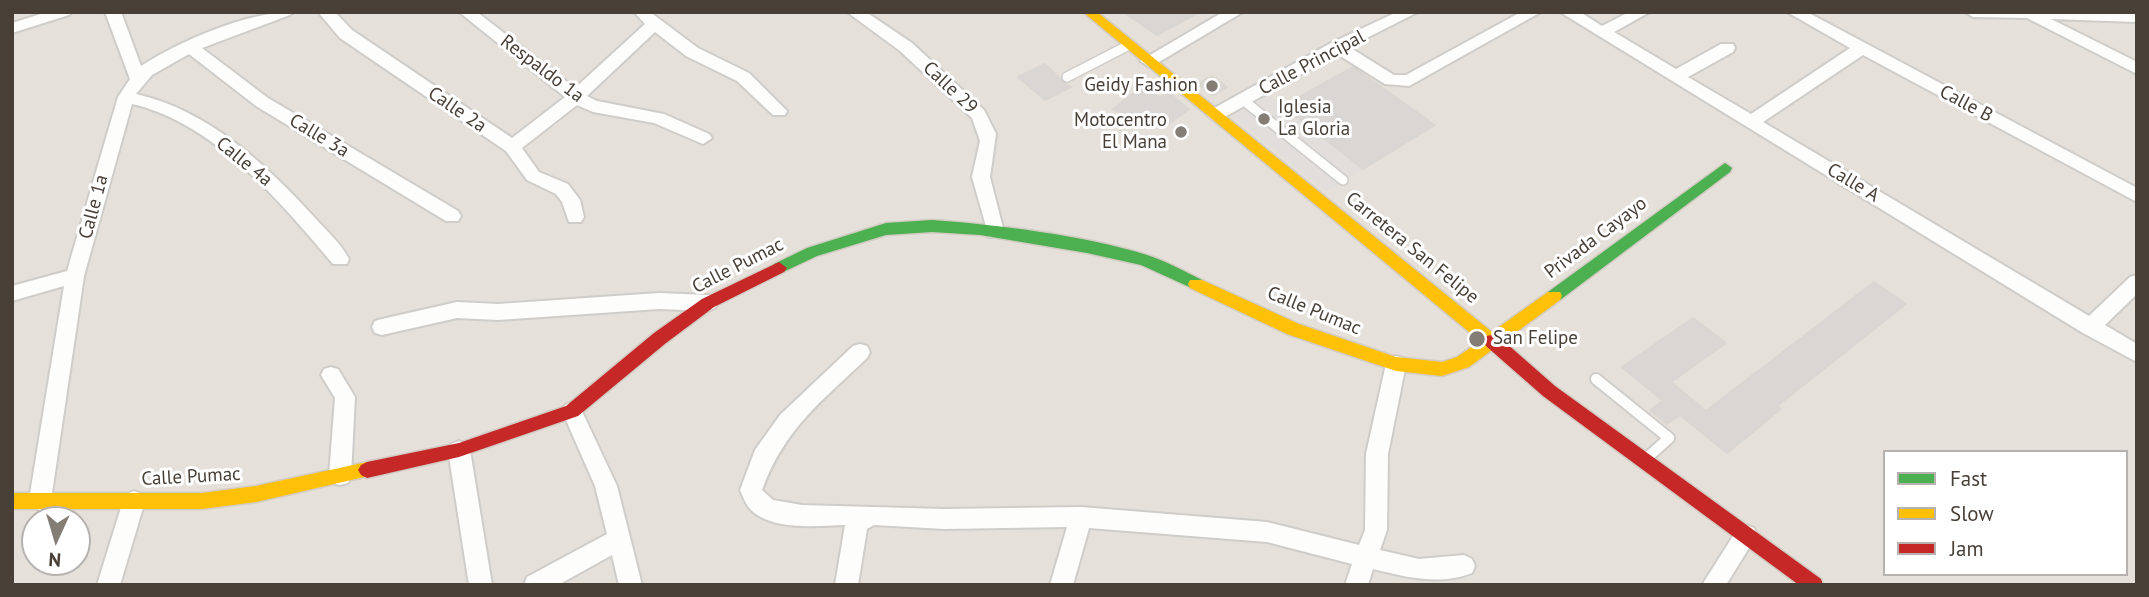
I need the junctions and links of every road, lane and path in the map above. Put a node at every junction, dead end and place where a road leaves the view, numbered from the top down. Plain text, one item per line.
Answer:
1 (64, 12) edge
2 (113, 12) edge
3 (285, 12) edge
4 (326, 12) edge
5 (467, 12) edge
6 (855, 12) edge
7 (1089, 12) edge
8 (1235, 12) edge
9 (1410, 12) edge
10 (1533, 12) edge
11 (1568, 12) edge
12 (1642, 12) edge
13 (1795, 12) edge
14 (1973, 12) edge
15 (2010, 13) edge
16 (2028, 14) junction
17 (2076, 14) edge
18 (648, 19) edge
19 (2132, 19) edge
20 (12, 28) edge
21 (1602, 32) junction
22 (1129, 45) junction
23 (1337, 47) junction
24 (192, 48) junction
25 (1727, 48) dead end
26 (1862, 48) junction
27 (1148, 61) junction
28 (2137, 69) edge
29 (1676, 76) junction
30 (1067, 77) dead end
31 (138, 79) junction
32 (126, 97) junction
33 (576, 97) junction
34 (1243, 100) junction
35 (779, 111) dead end
36 (1215, 115) junction
37 (1751, 122) junction
38 (703, 138) dead end
39 (512, 148) junction
40 (1725, 168) dead end
41 (1343, 180) dead end
42 (2137, 196) edge
43 (452, 216) dead end
44 (575, 217) dead end
45 (995, 232) junction
46 (340, 259) dead end
47 (75, 276) junction
48 (2137, 282) edge
49 (12, 294) edge
50 (708, 303) junction
51 (382, 327) dead end
52 (2090, 327) junction
53 (1493, 342) junction
54 (860, 352) dead end
55 (2137, 354) edge
56 (1396, 364) junction
57 (331, 375) dead end
58 (1596, 379) dead end
59 (572, 411) junction
60 (459, 450) junction
61 (1644, 460) junction
62 (340, 476) junction
63 (40, 500) junction
64 (134, 500) junction
65 (12, 501) edge
66 (872, 515) junction
67 (1081, 517) junction
68 (1745, 535) junction
69 (620, 539) junction
70 (1366, 557) junction
71 (1464, 566) dead end
72 (108, 585) edge
73 (481, 585) edge
74 (535, 585) edge
75 (631, 585) edge
76 (846, 585) edge
77 (1061, 585) edge
78 (1356, 585) edge
79 (1713, 585) edge
80 (1814, 585) edge

1 - 20 street
2 - 31 street
3 - 24 street, Calle 1a
4 - 39 street, Calle 2a
5 - 33 street, Respaldo 1a
6 - 45 street, Calle 29
7 - 22 street, Carretera San Felipe
8 - 27 street
9 - 23 street, Calle Principal
10 - 23 street
11 - 21 street, Calle A
12 - 21 street
13 - 26 street, Calle B
14 - 15 street
15 - 16 street
16 - 17 street
16 - 28 street
17 - 19 street
18 - 33 street
18 - 35 street
21 - 29 street, Calle A
22 - 27 street, Carretera San Felipe
22 - 30 lane
23 - 34 street, Calle Principal
24 - 31 street, Calle 1a
24 - 43 street, Calle 3a
25 - 29 street
26 - 37 street
26 - 42 street, Calle B
27 - 36 street, Carretera San Felipe
29 - 37 street, Calle A
31 - 32 street, Calle 1a
32 - 46 street, Calle 4a
32 - 47 street, Calle 1a
33 - 38 street, Respaldo 1a
33 - 39 street
34 - 36 street, Calle Principal
34 - 41 lane
36 - 53 street, Carretera San Felipe
37 - 52 street, Calle A
39 - 44 street, Calle 2a
40 - 53 street, Privada Cayayo
45 - 50 street, Calle Pumac
45 - 56 street, Calle Pumac
47 - 49 street
47 - 63 street, Calle 1a
48 - 52 street
50 - 51 street
50 - 59 street, Calle Pumac
52 - 55 street, Calle A
53 - 56 street, Calle Pumac
53 - 61 street, Carretera San Felipe
54 - 66 street
56 - 70 street
57 - 62 street
58 - 61 lane
59 - 60 street, Calle Pumac
59 - 69 street
60 - 62 street, Calle Pumac
60 - 73 street
61 - 68 street, Carretera San Felipe
62 - 64 street, Calle Pumac
63 - 64 street, Calle Pumac
63 - 65 street, Calle Pumac
64 - 72 street
66 - 67 street
66 - 76 street
67 - 70 street
67 - 77 street
68 - 79 street
68 - 80 street, Carretera San Felipe
69 - 74 street
69 - 75 street
70 - 71 street
70 - 78 street

